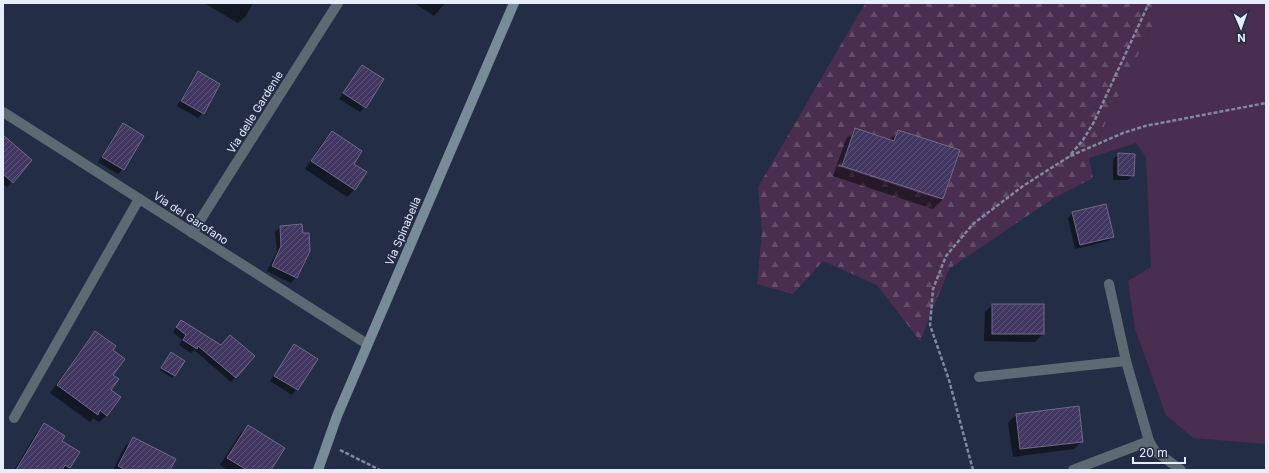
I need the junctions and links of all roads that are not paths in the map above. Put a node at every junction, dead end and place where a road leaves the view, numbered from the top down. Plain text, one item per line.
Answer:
1 (338, 3) edge
2 (514, 3) edge
3 (3, 112) edge
4 (139, 199) junction
5 (192, 233) junction
6 (1109, 284) dead end
7 (367, 344) junction
8 (1126, 362) junction
9 (979, 377) dead end
10 (14, 418) dead end
11 (1149, 441) junction
12 (318, 470) edge
13 (1073, 470) edge
14 (1181, 470) edge

1 - 5 street, Via delle Gardenie
2 - 7 street, Via Spinabella
3 - 4 street, Via del Garofano
4 - 5 street, Via del Garofano
4 - 10 street
5 - 7 street, Via del Garofano
6 - 8 street
7 - 12 street, Via Spinabella
8 - 9 street
8 - 11 street
11 - 13 street
11 - 14 street

